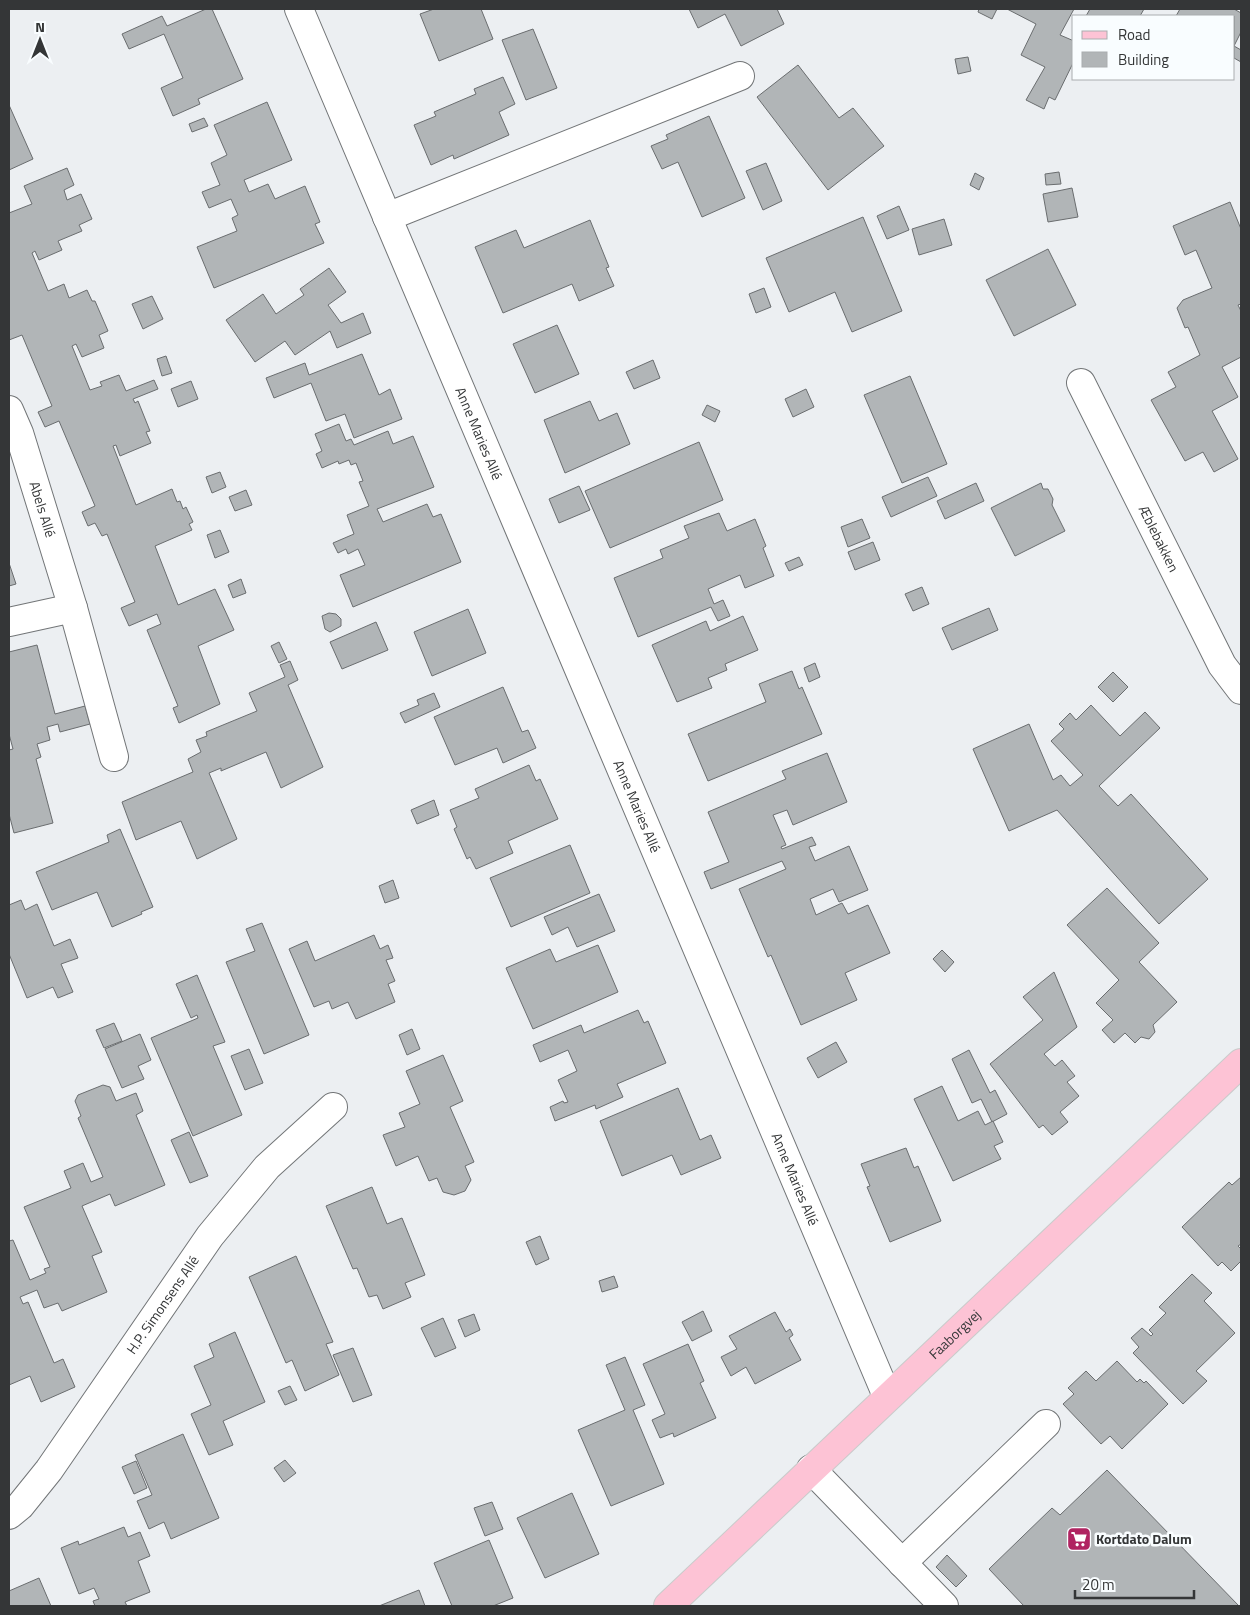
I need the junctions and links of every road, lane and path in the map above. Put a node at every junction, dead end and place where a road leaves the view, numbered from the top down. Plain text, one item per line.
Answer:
1 (299, 9) edge
2 (740, 76) dead end
3 (387, 217) junction
4 (1081, 383) dead end
5 (9, 410) edge
6 (73, 608) junction
7 (9, 622) edge
8 (1241, 690) edge
9 (114, 757) dead end
10 (1241, 1063) edge
11 (333, 1107) dead end
12 (887, 1396) junction
13 (1046, 1424) dead end
14 (811, 1469) junction
15 (9, 1515) edge
16 (902, 1563) junction
17 (679, 1602) edge
18 (944, 1606) edge

1 - 3 street, Anne Maries Allé
2 - 3 street
3 - 12 street, Anne Maries Allé
4 - 8 street, Æblebakken
5 - 6 street, Abels Allé
6 - 7 street
6 - 9 street, Abels Allé
10 - 12 main road, Faaborgvej
11 - 15 street, H.P. Simonsens Allé
12 - 14 main road, Faaborgvej
13 - 16 street
14 - 16 street
14 - 17 main road, Faaborgvej
16 - 18 street

